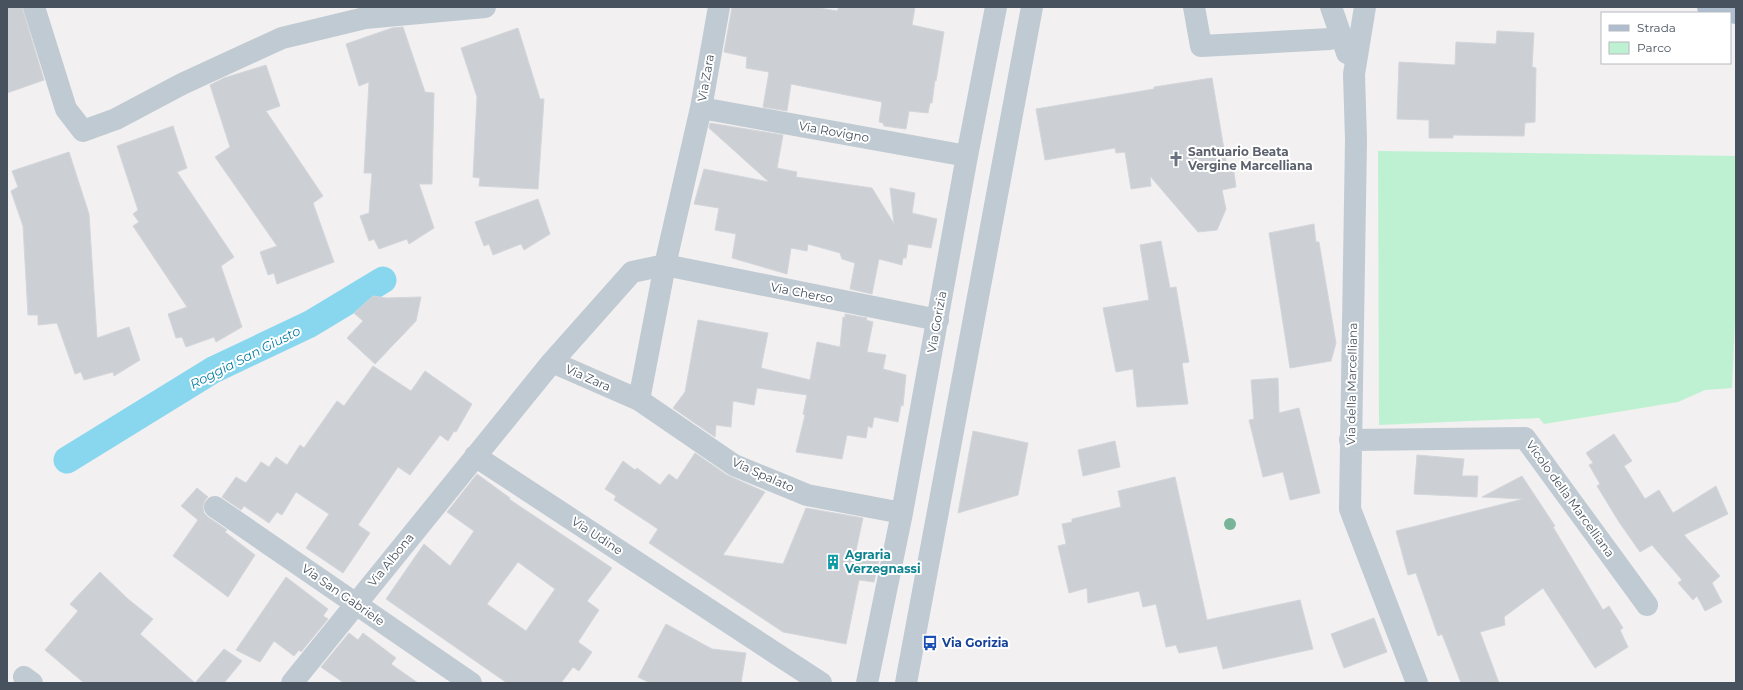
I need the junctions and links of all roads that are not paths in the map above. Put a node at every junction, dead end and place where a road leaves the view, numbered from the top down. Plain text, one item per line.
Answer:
1 (34, 7) edge
2 (485, 7) edge
3 (719, 7) edge
4 (996, 7) edge
5 (1032, 7) edge
6 (1194, 7) edge
7 (1331, 7) edge
8 (1365, 7) edge
9 (1708, 7) edge
10 (1728, 12) edge
11 (1330, 38) dead end
12 (1354, 74) junction
13 (701, 108) junction
14 (967, 156) junction
15 (665, 265) junction
16 (938, 320) junction
17 (552, 362) junction
18 (639, 400) junction
19 (1350, 440) junction
20 (475, 456) junction
21 (215, 507) dead end
22 (902, 513) junction
23 (355, 604) junction
24 (1647, 605) dead end
25 (292, 683) edge
26 (471, 683) edge
27 (822, 683) edge
28 (867, 683) edge
29 (906, 683) edge
30 (1417, 683) edge

1 - 2 street
3 - 13 street, Via Zara
4 - 14 street, Via Gorizia
5 - 29 street
6 - 11 street
7 - 12 street, Via della Marcelliana
8 - 12 street, Via della Marcelliana
9 - 10 main road
12 - 19 street, Via della Marcelliana
13 - 14 street, Via Rovigno
13 - 15 street, Via Zara
14 - 16 street, Via Gorizia
15 - 16 street, Via Cherso
15 - 17 street, Via Zara
15 - 18 street, Via Zara
16 - 22 street, Via Gorizia
17 - 18 street, Via Zara
17 - 20 street
18 - 22 street, Via Spalato
19 - 24 street, Vicolo della Marcelliana
19 - 30 street, Via della Marcelliana
20 - 23 street, Via Albona
20 - 27 street, Via Udine
21 - 23 street, Via San Gabriele
22 - 28 street, Via Gorizia
23 - 25 street, Via Albona
23 - 26 street, Via San Gabriele

